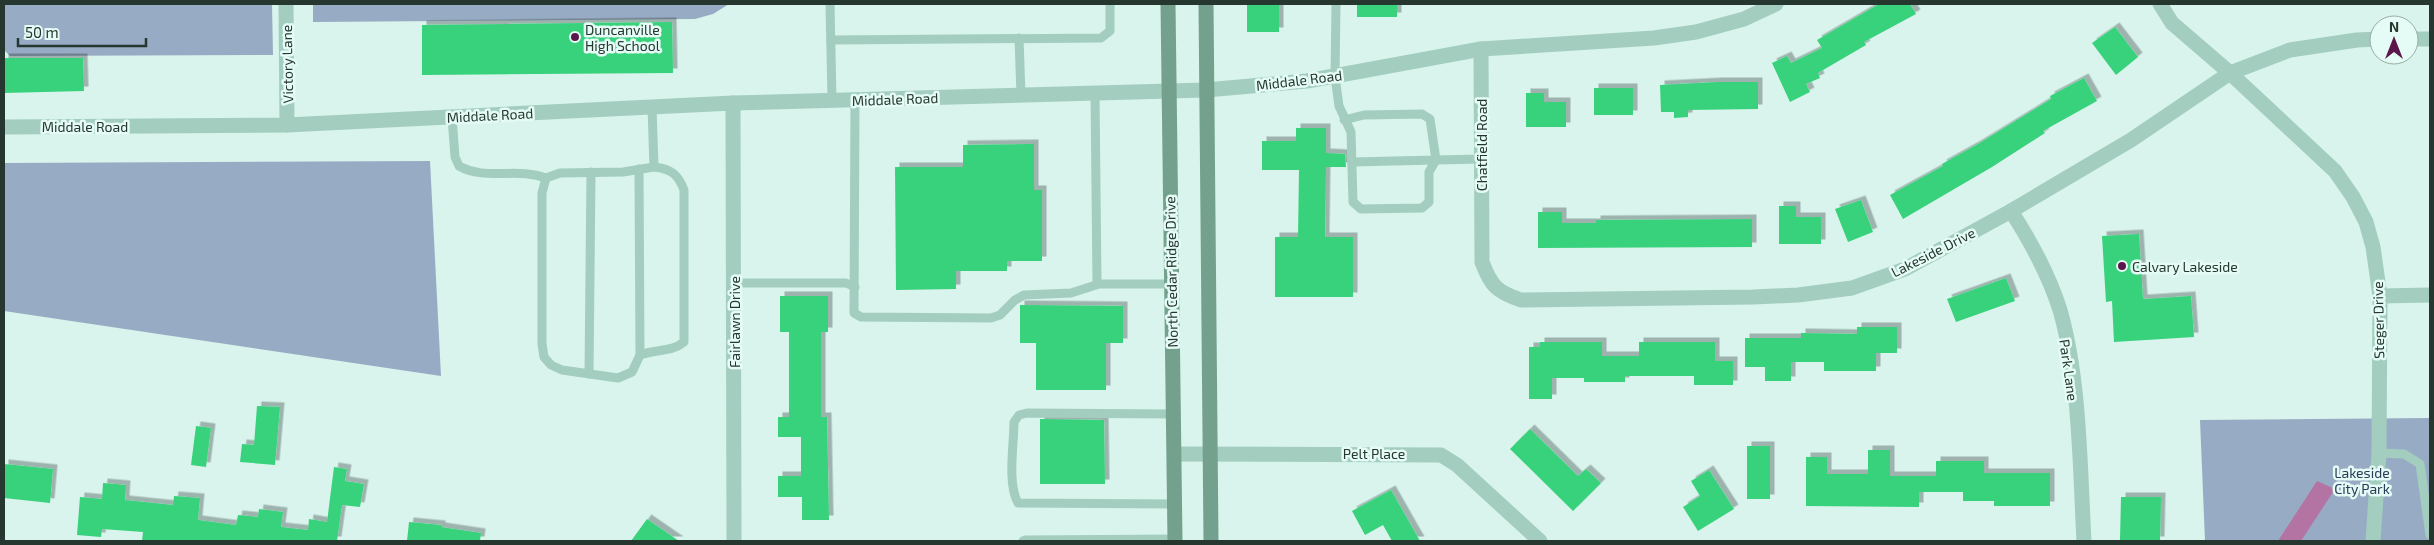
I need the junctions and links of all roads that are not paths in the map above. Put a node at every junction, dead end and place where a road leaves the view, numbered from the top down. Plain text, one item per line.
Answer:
1 (286, 4) edge
2 (830, 4) edge
3 (1110, 4) edge
4 (1168, 4) edge
5 (1206, 4) edge
6 (1336, 4) edge
7 (1776, 4) edge
8 (2160, 4) edge
9 (1019, 38) junction
10 (2369, 39) edge
11 (831, 40) junction
12 (1480, 49) junction
13 (2230, 73) junction
14 (1335, 76) junction
15 (1206, 90) junction
16 (1168, 91) junction
17 (1095, 93) junction
18 (1021, 95) junction
19 (832, 100) junction
20 (855, 100) junction
21 (733, 103) junction
22 (652, 108) junction
23 (452, 117) junction
24 (1344, 120) junction
25 (287, 124) junction
26 (4, 127) edge
27 (1436, 160) junction
28 (1481, 160) junction
29 (1352, 162) junction
30 (654, 167) junction
31 (639, 169) junction
32 (591, 172) junction
33 (546, 178) junction
34 (2011, 211) junction
35 (1482, 240) joint
36 (734, 283) junction
37 (1097, 284) junction
38 (1172, 284) junction
39 (855, 287) junction
40 (2430, 295) edge
41 (2380, 296) junction
42 (640, 355) junction
43 (589, 374) junction
44 (1174, 414) junction
45 (2379, 453) junction
46 (1175, 454) junction
47 (1211, 454) junction
48 (1175, 504) junction
49 (2430, 535) edge
50 (1135, 540) edge
51 (1175, 540) edge
52 (734, 541) edge
53 (1023, 541) edge
54 (1211, 541) edge
55 (1540, 541) edge
56 (2084, 541) edge
57 (2373, 541) edge

1 - 25 street, Victory Lane
2 - 11 lane
3 - 9 lane
4 - 16 main road, North Cedar Ridge Drive
5 - 15 main road
6 - 14 lane
7 - 12 street, Middale Road
8 - 13 street, Steger Drive
9 - 11 lane
9 - 18 lane
10 - 13 street, Lakeside Drive
11 - 19 lane
12 - 14 street, Middale Road
12 - 28 street, Chatfield Road
13 - 34 street, Lakeside Drive
13 - 41 street, Steger Drive
14 - 15 street, Middale Road
14 - 24 lane
15 - 16 street, Middale Road
15 - 47 main road
16 - 17 street, Middale Road
16 - 38 main road, North Cedar Ridge Drive
17 - 18 street, Middale Road
17 - 37 lane
18 - 20 street, Middale Road
19 - 20 street, Middale Road
19 - 21 street, Middale Road
20 - 39 lane
21 - 22 street, Middale Road
21 - 36 street, Fairlawn Drive
22 - 23 street, Middale Road
22 - 30 lane
23 - 25 street, Middale Road
23 - 33 lane
24 - 27 lane
24 - 29 lane
25 - 26 street, Middale Road
27 - 28 lane
27 - 29 lane
27 - 29 lane
28 - 35 street, Chatfield Road
30 - 31 lane
30 - 42 lane
31 - 32 lane
31 - 42 lane
32 - 33 lane
32 - 43 lane
33 - 43 lane
34 - 35 street, Lakeside Drive
34 - 56 street, Park Lane
36 - 39 lane
36 - 52 street, Fairlawn Drive
37 - 38 lane
37 - 39 lane
38 - 44 main road, North Cedar Ridge Drive
40 - 41 street
41 - 45 street, Steger Drive
42 - 43 lane
44 - 46 main road, North Cedar Ridge Drive
44 - 48 lane
45 - 49 lane
45 - 57 street, Steger Drive
46 - 47 street, Pelt Place
46 - 48 main road, North Cedar Ridge Drive
47 - 54 main road
47 - 55 street, Pelt Place
48 - 51 main road, North Cedar Ridge Drive
50 - 51 lane
50 - 53 lane

